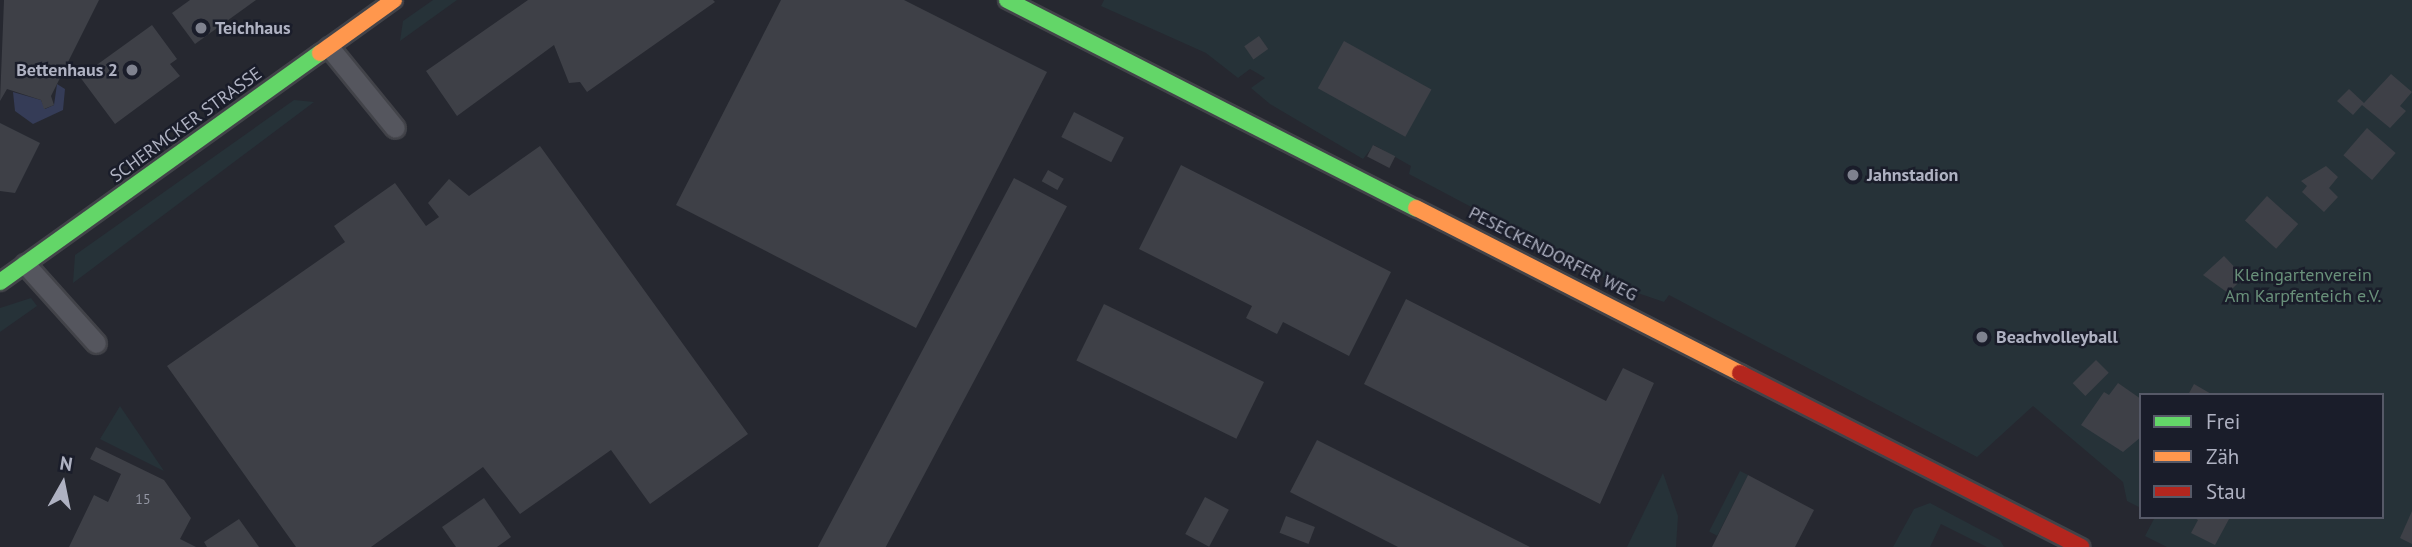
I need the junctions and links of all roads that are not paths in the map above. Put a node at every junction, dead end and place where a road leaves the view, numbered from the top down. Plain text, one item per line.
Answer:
1 (394, 0) edge
2 (1006, 0) edge
3 (329, 47) junction
4 (395, 128) dead end
5 (25, 264) junction
6 (0, 282) edge
7 (96, 343) dead end
8 (2081, 547) edge

1 - 3 street, SCHERMCKER STRASSE
2 - 8 street, PESECKENDORFER WEG
3 - 4 lane
3 - 5 street, SCHERMCKER STRASSE
5 - 6 street, SCHERMCKER STRASSE
5 - 7 lane

